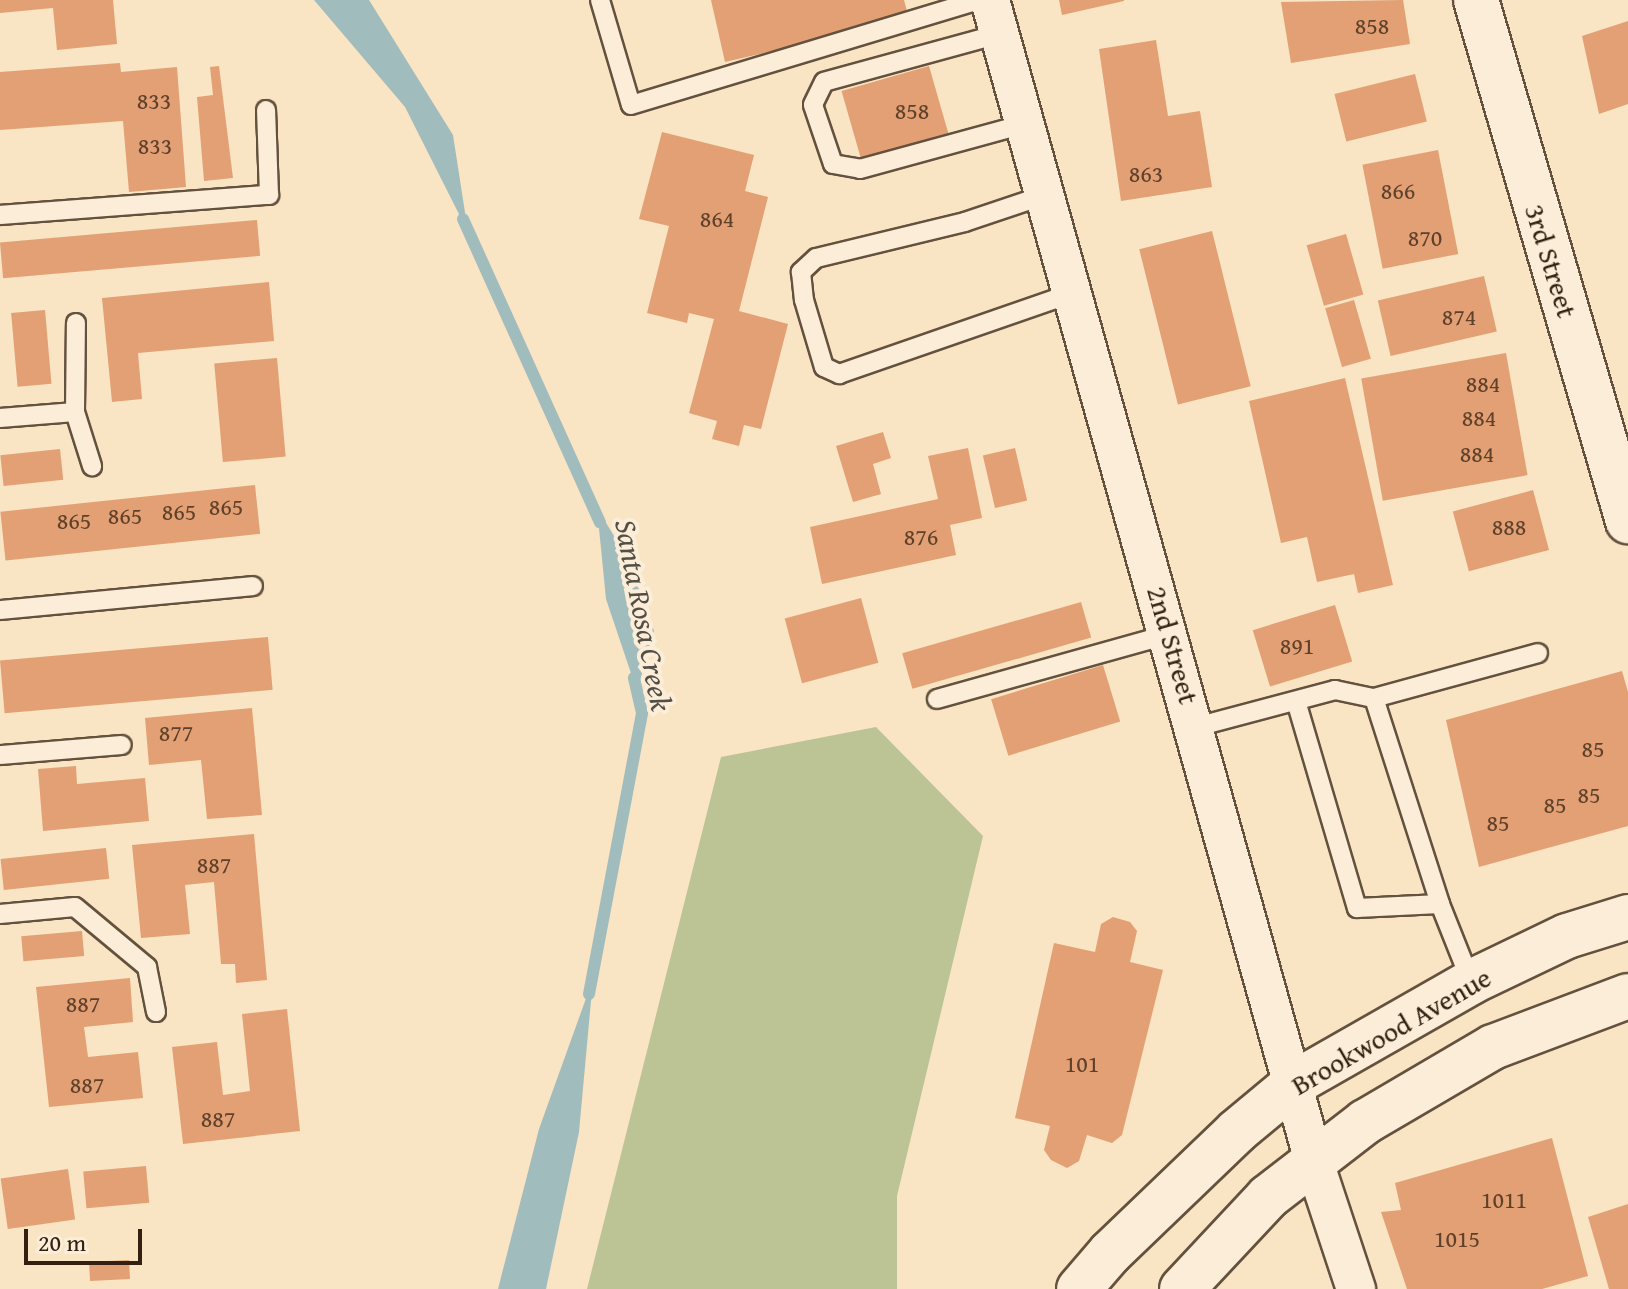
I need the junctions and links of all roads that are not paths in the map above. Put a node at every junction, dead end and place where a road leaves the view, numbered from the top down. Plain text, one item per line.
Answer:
1 (600, 0) edge
2 (979, 0) edge
3 (1476, 0) edge
4 (995, 17) edge
5 (266, 110) dead end
6 (1025, 124) junction
7 (1045, 195) junction
8 (0, 215) edge
9 (1073, 293) junction
10 (76, 323) dead end
11 (75, 412) junction
12 (0, 418) edge
13 (92, 466) dead end
14 (1628, 521) edge
15 (253, 586) dead end
16 (0, 610) edge
17 (1170, 634) junction
18 (1538, 653) dead end
19 (1374, 698) junction
20 (937, 699) dead end
21 (1296, 701) junction
22 (1196, 727) junction
23 (122, 745) dead end
24 (0, 755) edge
25 (1440, 904) junction
26 (0, 914) edge
27 (1628, 917) edge
28 (1471, 982) junction
29 (1628, 996) edge
30 (156, 1012) dead end
31 (1296, 1082) junction
32 (1315, 1165) junction
33 (1079, 1289) edge
34 (1182, 1289) edge
35 (1356, 1289) edge

1 - 2 lane
3 - 14 street, 3rd Street
4 - 6 street, 2nd Street
4 - 6 lane
5 - 8 lane
6 - 7 street, 2nd Street
7 - 9 street, 2nd Street
7 - 9 lane
9 - 17 street, 2nd Street
10 - 11 lane
11 - 12 lane
11 - 13 lane
15 - 16 lane
17 - 20 lane
17 - 22 street, 2nd Street
18 - 19 lane
19 - 21 lane
19 - 25 lane
21 - 22 lane
21 - 25 lane
22 - 31 street, 2nd Street
23 - 24 lane
25 - 28 lane
26 - 30 lane
27 - 28 street, Brookwood Avenue
28 - 31 street, Brookwood Avenue
29 - 32 street
31 - 32 street, 2nd Street
31 - 33 street, Brookwood Avenue
32 - 34 street
32 - 35 street, 2nd Street

